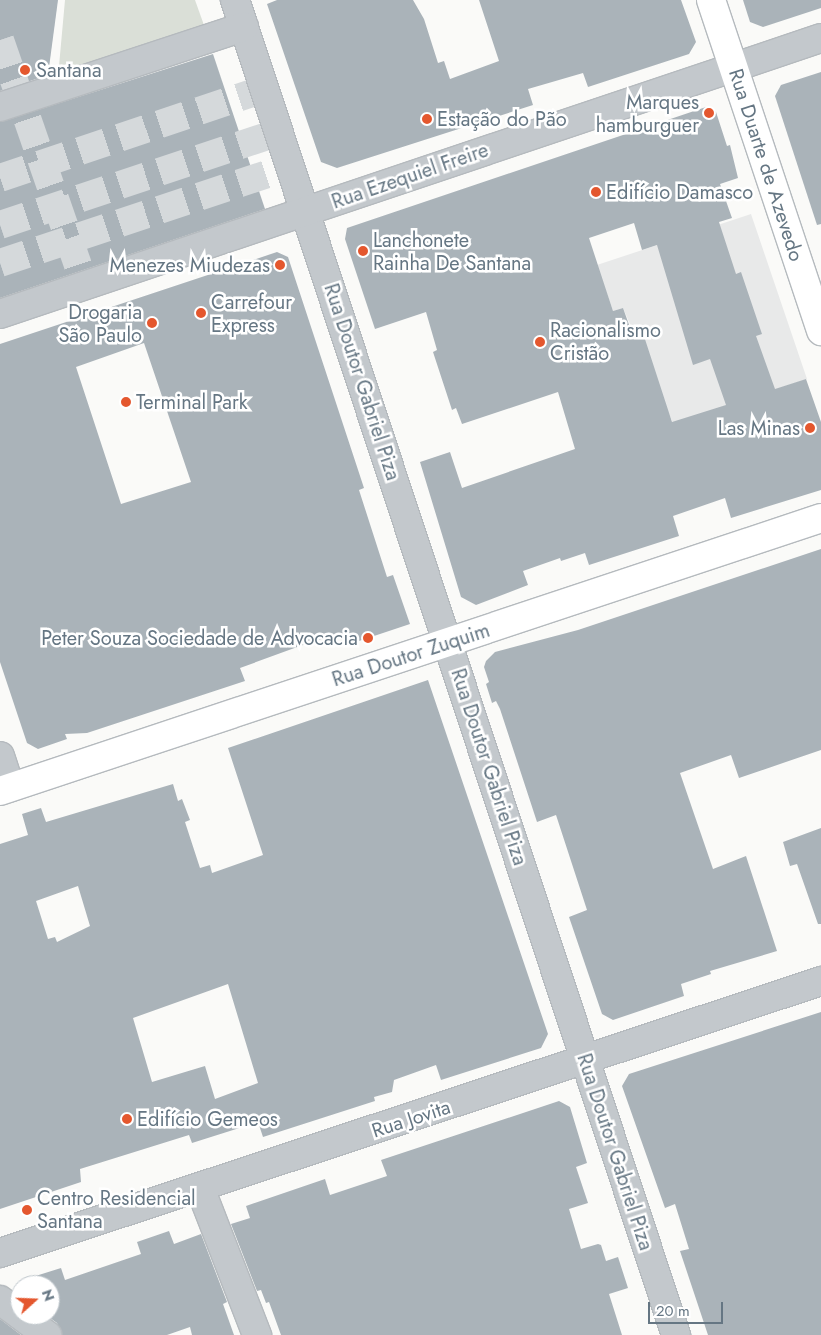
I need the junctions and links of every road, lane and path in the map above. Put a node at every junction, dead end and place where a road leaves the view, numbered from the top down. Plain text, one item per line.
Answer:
1 (235, 0) edge
2 (711, 0) edge
3 (244, 27) junction
4 (821, 38) edge
5 (733, 67) junction
6 (0, 107) edge
7 (306, 211) junction
8 (0, 314) edge
9 (821, 331) edge
10 (821, 518) edge
11 (448, 642) junction
12 (0, 756) edge
13 (5, 789) edge
14 (821, 981) edge
15 (585, 1061) junction
16 (200, 1188) junction
17 (0, 1253) edge
18 (0, 1300) edge
19 (47, 1335) edge
20 (257, 1335) edge
21 (676, 1335) edge

1 - 3 street, Rua Doutor Gabriel Piza
2 - 5 main road, Rua Duarte de Azevedo
3 - 6 street
3 - 7 street, Rua Doutor Gabriel Piza
4 - 5 street, Rua Ezequiel Freire
5 - 7 street, Rua Ezequiel Freire
5 - 9 main road, Rua Duarte de Azevedo
7 - 8 street, Rua Ezequiel Freire
7 - 11 street, Rua Doutor Gabriel Piza
10 - 11 main road, Rua Doutor Zuquim
11 - 13 main road, Rua Doutor Zuquim
11 - 15 street, Rua Doutor Gabriel Piza
12 - 13 street
14 - 15 street, Rua Jovita
15 - 16 street, Rua Jovita
15 - 21 street, Rua Doutor Gabriel Piza
16 - 17 street, Rua Jovita
16 - 20 street
18 - 19 street

